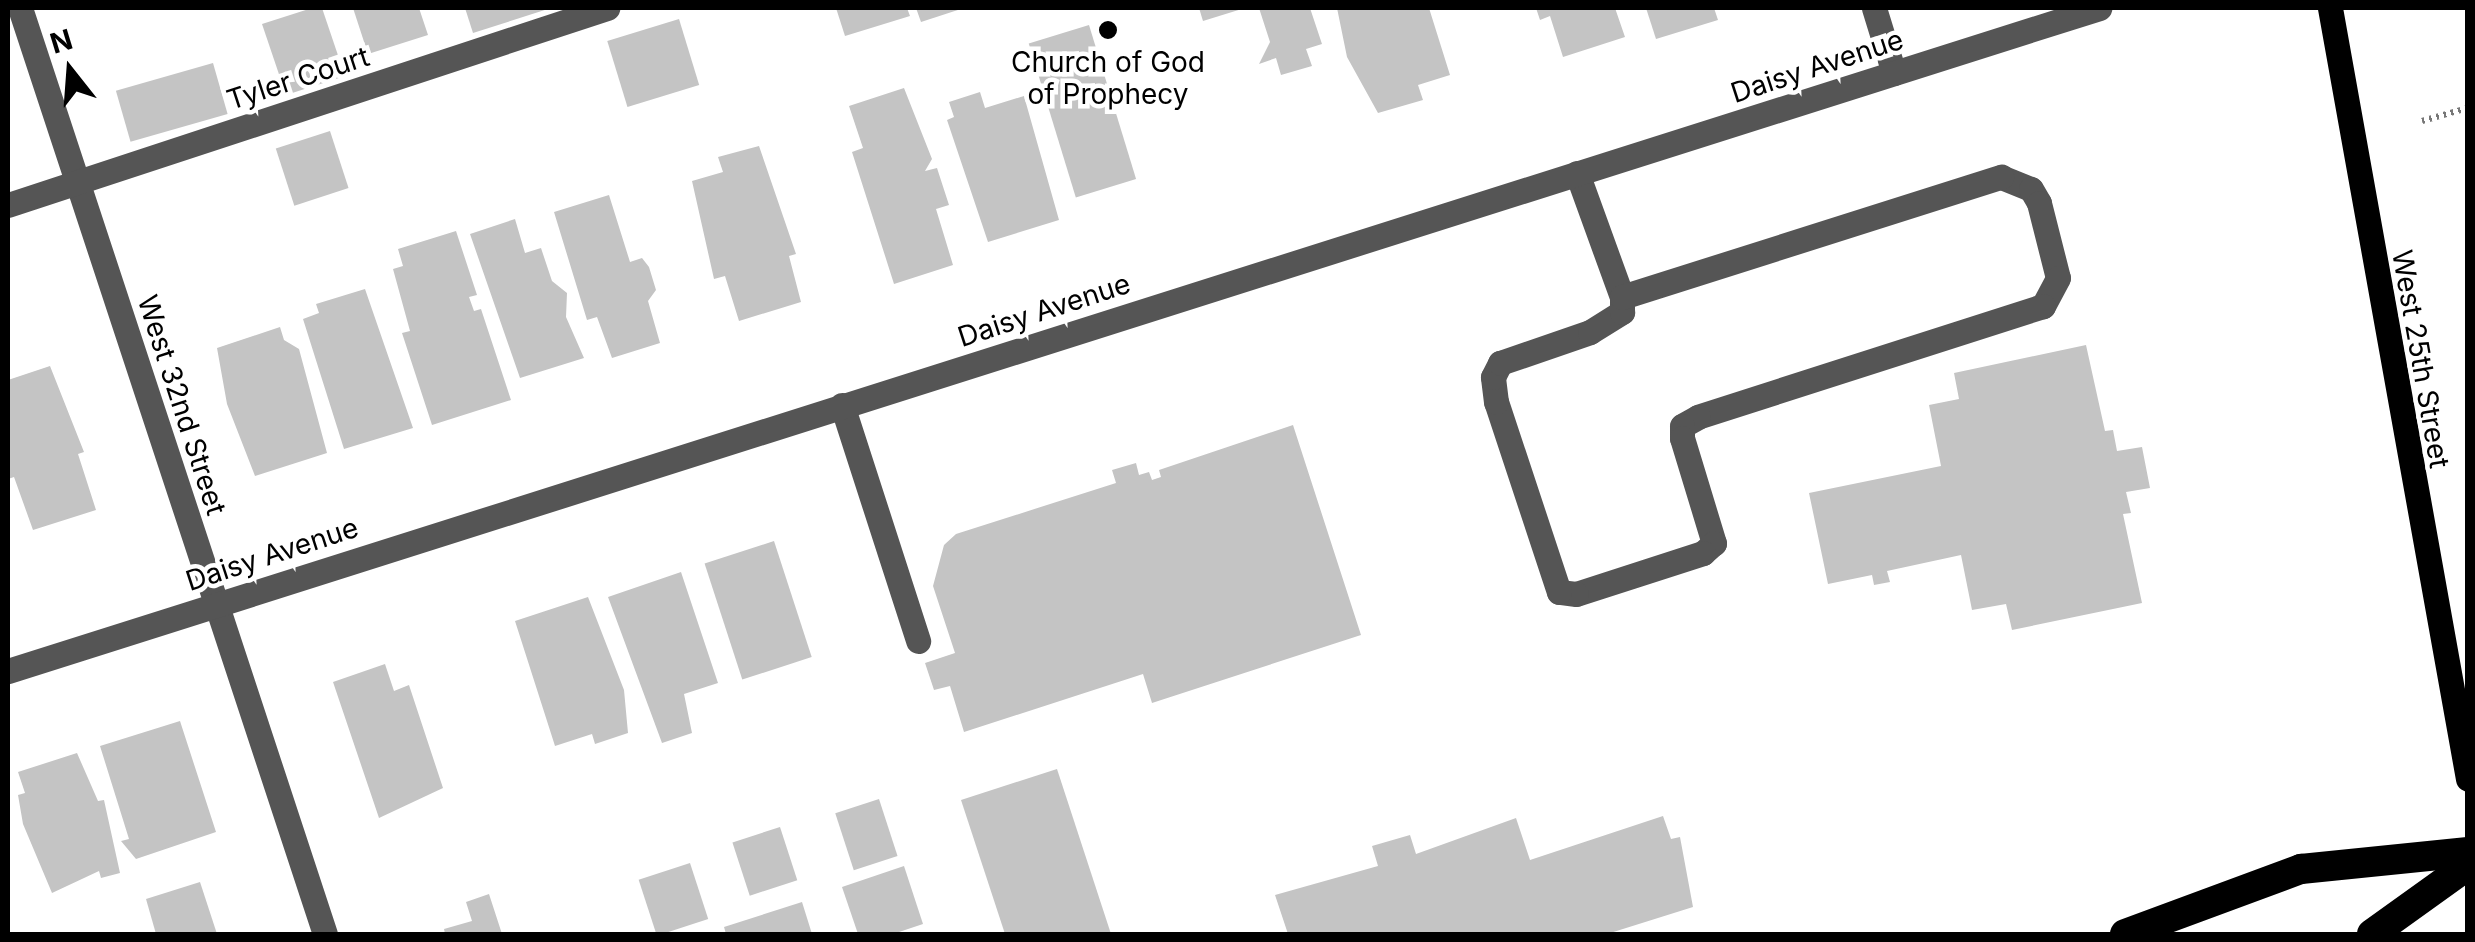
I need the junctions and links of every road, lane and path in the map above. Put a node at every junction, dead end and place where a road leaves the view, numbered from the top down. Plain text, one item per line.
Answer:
1 (20, 8) edge
2 (607, 8) edge
3 (1874, 8) edge
4 (2100, 8) edge
5 (2330, 8) edge
6 (1894, 73) junction
7 (2468, 108) edge
8 (2422, 120) dead end
9 (1577, 173) junction
10 (78, 184) junction
11 (8, 205) edge
12 (1622, 304) junction
13 (842, 406) junction
14 (215, 604) junction
15 (918, 640) dead end
16 (8, 671) edge
17 (2468, 779) edge
18 (2468, 852) edge
19 (2468, 865) edge
20 (325, 934) edge
21 (2125, 934) edge
22 (2372, 934) edge

1 - 10 street, West 32nd Street
2 - 10 street, Tyler Court
3 - 6 street
4 - 6 street, Daisy Avenue
5 - 17 main road, West 25th Street
6 - 9 street, Daisy Avenue
7 - 8 path
9 - 12 street
9 - 13 street, Daisy Avenue
10 - 11 street, Tyler Court
10 - 14 street, West 32nd Street
12 - 12 street
13 - 14 street, Daisy Avenue
13 - 15 street
14 - 16 street, Daisy Avenue
14 - 20 street, West 32nd Street
18 - 21 highway
19 - 22 highway

